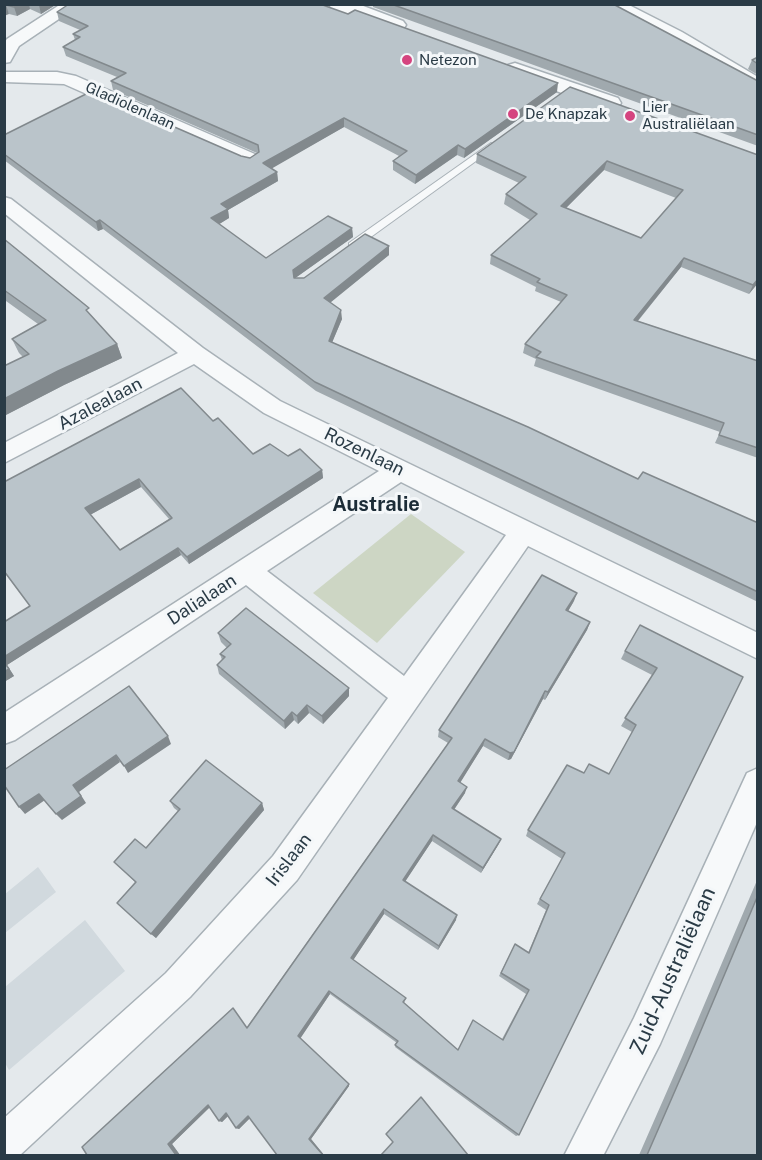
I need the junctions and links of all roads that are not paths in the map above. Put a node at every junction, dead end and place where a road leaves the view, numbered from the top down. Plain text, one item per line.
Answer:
1 (73, 4) edge
2 (338, 4) edge
3 (614, 4) edge
4 (411, 31) edge
5 (4, 58) edge
6 (496, 62) edge
7 (4, 77) edge
8 (758, 85) edge
9 (626, 109) edge
10 (503, 138) edge
11 (250, 159) edge
12 (4, 203) edge
13 (348, 249) edge
14 (195, 354) junction
15 (4, 454) edge
16 (400, 470) junction
17 (523, 532) junction
18 (246, 570) junction
19 (758, 648) edge
20 (407, 696) junction
21 (4, 730) edge
22 (758, 783) edge
23 (4, 1144) edge
24 (583, 1155) edge

1 - 5 street
2 - 4 street
3 - 8 street
6 - 9 street
7 - 11 street, Gladiolenlaan
10 - 13 lane
12 - 14 street, Rozenlaan
14 - 15 street, Azalealaan
14 - 16 street, Rozenlaan
16 - 17 street, Rozenlaan
16 - 18 street, Dalialaan
17 - 19 street, Rozenlaan
17 - 20 street, Irislaan
18 - 20 street
18 - 21 street, Dalialaan
20 - 23 street, Irislaan
22 - 24 street, Zuid-Australiëlaan

